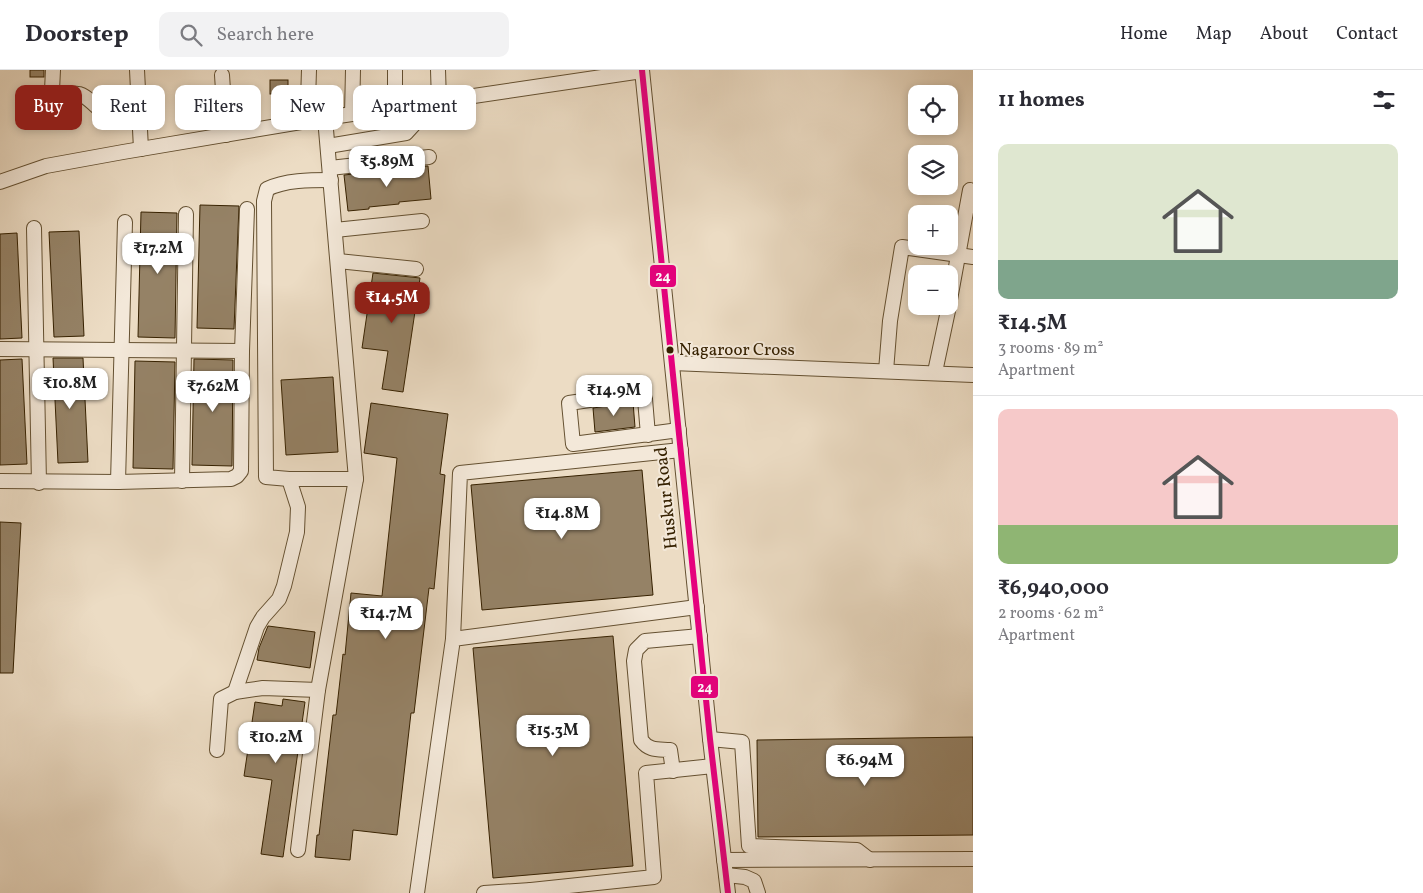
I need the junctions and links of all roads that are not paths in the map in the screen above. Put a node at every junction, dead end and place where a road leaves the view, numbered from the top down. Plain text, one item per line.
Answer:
1 (53, 70) edge
2 (137, 70) edge
3 (309, 70) edge
4 (353, 70) edge
5 (395, 70) edge
6 (438, 70) edge
7 (642, 70) edge
8 (222, 75) dead end
9 (138, 85) edge
10 (309, 85) edge
11 (395, 85) edge
12 (435, 85) edge
13 (476, 95) edge
14 (92, 102) edge
15 (352, 114) joint
16 (343, 116) edge
17 (271, 128) edge
18 (140, 130) edge
19 (322, 130) edge
20 (409, 130) edge
21 (226, 135) junction
22 (328, 146) junction
23 (141, 149) junction
24 (429, 157) dead end
25 (330, 174) junction
26 (0, 182) edge
27 (970, 190) dead end
28 (247, 209) dead end
29 (186, 214) dead end
30 (422, 220) dead end
31 (125, 222) dead end
32 (34, 228) dead end
33 (335, 230) junction
34 (959, 255) junction
35 (973, 257) edge
36 (338, 261) junction
37 (957, 265) edge
38 (416, 269) dead end
39 (947, 315) edge
40 (36, 349) junction
41 (0, 350) edge
42 (123, 350) junction
43 (184, 351) junction
44 (242, 351) junction
45 (672, 363) junction
46 (886, 371) junction
47 (936, 372) junction
48 (973, 375) edge
49 (678, 430) junction
50 (648, 434) junction
51 (681, 450) junction
52 (289, 479) junction
53 (356, 479) junction
54 (0, 481) edge
55 (182, 481) junction
56 (39, 482) junction
57 (118, 482) junction
58 (697, 607) junction
59 (700, 636) junction
60 (453, 639) junction
61 (318, 690) junction
62 (235, 692) junction
63 (710, 739) junction
64 (217, 750) dead end
65 (713, 766) junction
66 (673, 771) junction
67 (298, 850) dead end
68 (973, 859) edge
69 (724, 860) junction
70 (870, 860) junction
71 (726, 875) junction
72 (531, 891) edge
73 (417, 893) edge
74 (484, 893) edge
75 (728, 893) edge
76 (758, 893) edge

1 - 14 street
2 - 9 street
3 - 10 street
4 - 15 street
5 - 11 street
6 - 12 street
7 - 13 street
7 - 45 street, Huskur Road
8 - 21 street
15 - 16 street
17 - 21 street
18 - 23 street
19 - 22 street
20 - 22 street
21 - 23 street
22 - 25 street
23 - 26 street
24 - 25 street
25 - 33 street
25 - 52 street
27 - 34 street
28 - 44 street
29 - 43 street
30 - 33 street
31 - 42 street
32 - 40 street
33 - 36 street
34 - 35 street
34 - 37 street
34 - 46 street
36 - 38 street
36 - 53 street
39 - 47 street
40 - 41 street
40 - 42 street
40 - 56 street
42 - 43 street
42 - 57 street
43 - 44 street
43 - 55 street
44 - 55 street
45 - 46 street
45 - 49 street, Huskur Road
46 - 47 street
47 - 48 street
49 - 50 street
49 - 51 street, Huskur Road
50 - 50 street
51 - 58 street, Huskur Road
51 - 60 street
52 - 53 street
52 - 62 street
53 - 61 street
54 - 56 street
55 - 57 street
56 - 57 street
58 - 59 street, Huskur Road
58 - 60 street
59 - 63 street, Huskur Road
59 - 66 street
60 - 73 street
61 - 62 street
61 - 67 street
62 - 64 street
63 - 65 street, Huskur Road
63 - 70 street
65 - 66 street
65 - 69 street, Huskur Road
66 - 72 street
68 - 70 street
69 - 70 street
69 - 71 street, Huskur Road
71 - 75 street, Huskur Road
71 - 76 street
72 - 74 street

